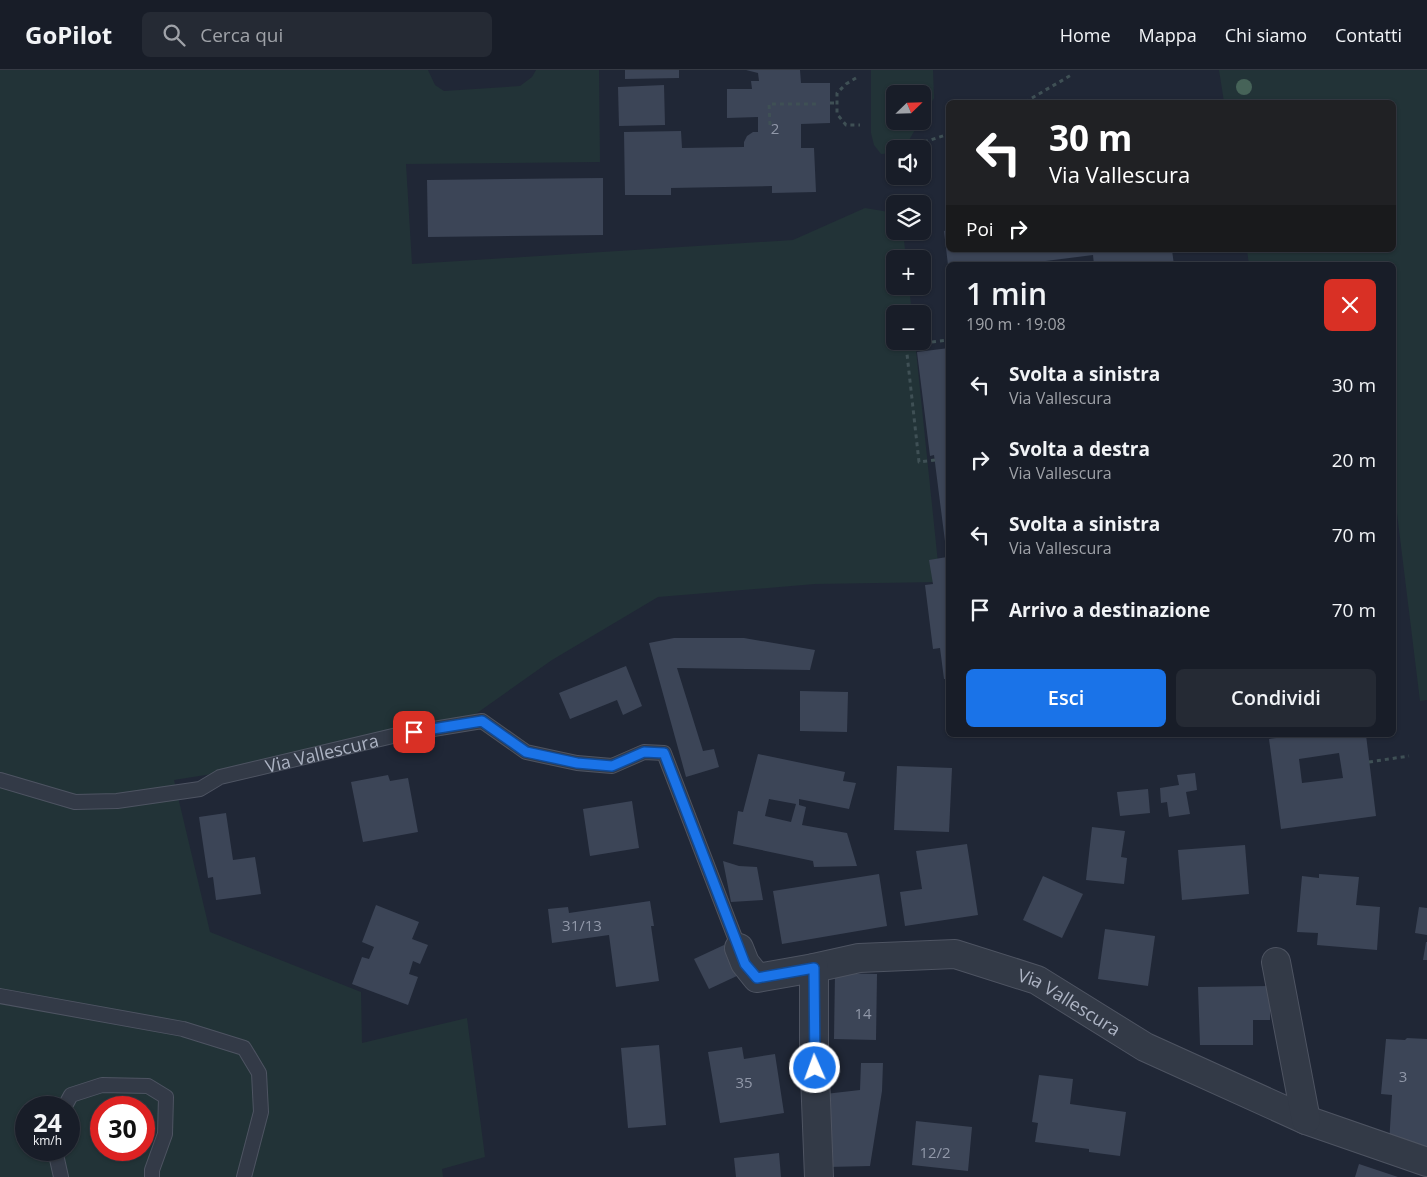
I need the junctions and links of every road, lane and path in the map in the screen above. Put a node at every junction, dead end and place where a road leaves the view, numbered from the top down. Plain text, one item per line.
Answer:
1 (1073, 74) dead end
2 (856, 78) dead end
3 (1028, 100) edge
4 (830, 103) dead end
5 (836, 103) junction
6 (816, 104) dead end
7 (860, 125) dead end
8 (770, 126) dead end
9 (946, 135) edge
10 (930, 140) edge
11 (946, 340) edge
12 (935, 460) dead end
13 (1409, 756) dead end
14 (1369, 762) dead end
15 (0, 780) edge
16 (739, 948) joint
17 (1276, 962) dead end
18 (814, 968) junction
19 (0, 996) edge
20 (70, 1096) edge
21 (1306, 1120) junction
22 (57, 1161) edge
23 (1427, 1162) edge
24 (61, 1177) edge
25 (152, 1177) edge
26 (244, 1177) edge
27 (819, 1177) edge

1 - 3 path
2 - 5 path
4 - 5 path
5 - 7 path
6 - 8 path
9 - 10 path
11 - 12 path
13 - 14 path
15 - 16 lane, Via Vallescura
16 - 18 street, Via Vallescura
17 - 21 street
18 - 21 street, Via Vallescura
18 - 27 street
19 - 26 lane
20 - 25 lane
21 - 23 street, Via Vallescura
22 - 24 lane

